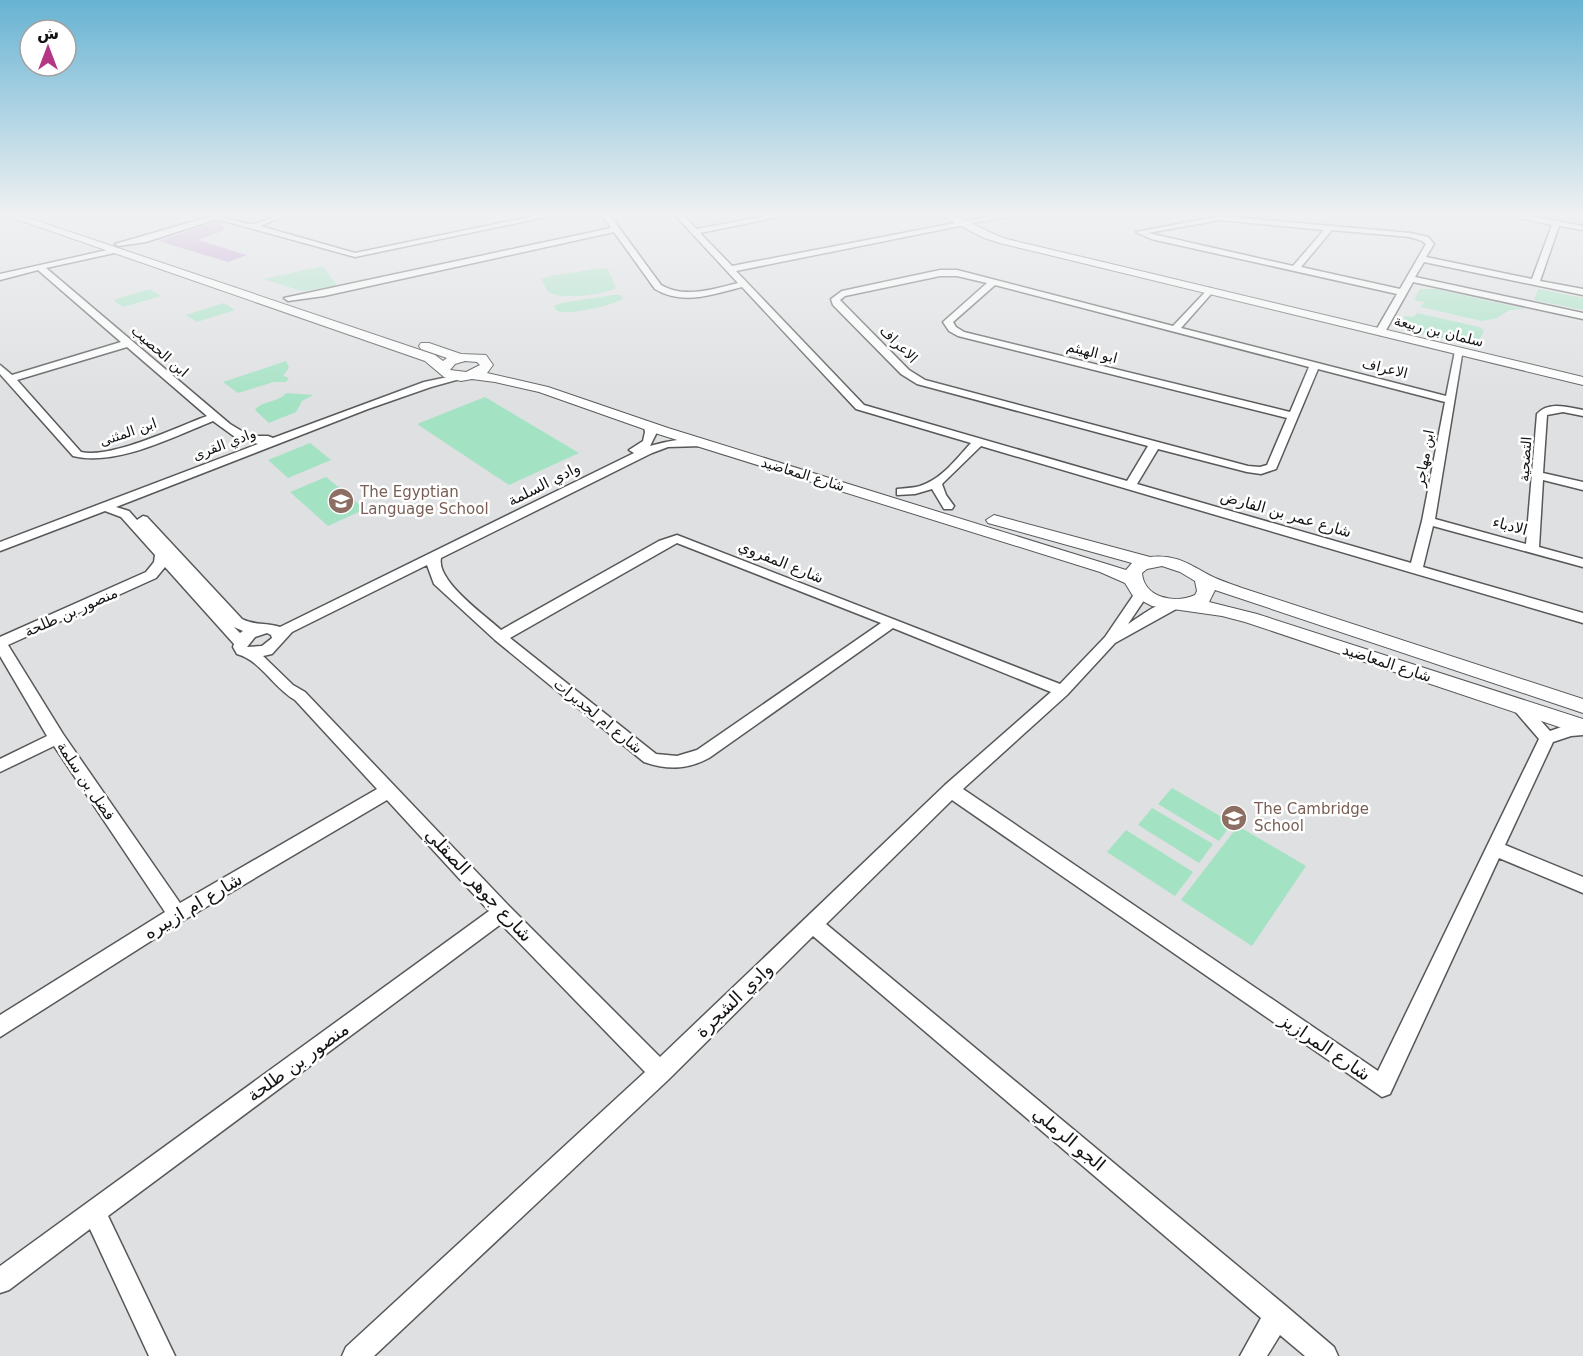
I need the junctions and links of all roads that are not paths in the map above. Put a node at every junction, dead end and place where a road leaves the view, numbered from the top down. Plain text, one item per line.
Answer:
1 (52, 277) edge
2 (202, 277) edge
3 (231, 277) edge
4 (395, 277) edge
5 (651, 277) edge
6 (739, 277) edge
7 (921, 277) edge
8 (968, 277) edge
9 (1153, 277) edge
10 (1334, 277) edge
11 (1511, 277) edge
12 (1537, 277) edge
13 (1411, 279) joint
14 (1535, 282) junction
15 (992, 283) junction
16 (745, 284) junction
17 (1209, 291) junction
18 (1402, 292) junction
19 (1583, 292) edge
20 (324, 293) junction
21 (288, 298) junction
22 (308, 305) junction
23 (1583, 316) edge
24 (1174, 330) junction
25 (1380, 332) junction
26 (128, 343) junction
27 (1460, 351) junction
28 (460, 358) junction
29 (487, 365) junction
30 (1314, 366) junction
31 (0, 368) edge
32 (443, 368) junction
33 (467, 376) junction
34 (11, 379) junction
35 (1583, 381) edge
36 (1449, 400) junction
37 (1583, 413) edge
38 (1293, 416) junction
39 (214, 417) junction
40 (649, 427) junction
41 (234, 432) junction
42 (268, 439) junction
43 (979, 441) junction
44 (702, 443) junction
45 (1154, 445) junction
46 (231, 453) junction
47 (1539, 476) junction
48 (937, 485) junction
49 (1130, 486) junction
50 (1583, 486) edge
51 (901, 492) junction
52 (131, 495) junction
53 (102, 506) junction
54 (948, 506) junction
55 (1428, 521) junction
56 (0, 545) edge
57 (1532, 549) junction
58 (161, 556) junction
59 (435, 557) junction
60 (1147, 562) junction
61 (1583, 563) edge
62 (1416, 570) junction
63 (400, 573) junction
64 (1203, 579) junction
65 (141, 580) junction
66 (183, 580) junction
67 (439, 582) junction
68 (1138, 587) junction
69 (1182, 605) junction
70 (1583, 618) edge
71 (891, 623) junction
72 (270, 636) junction
73 (500, 637) junction
74 (1110, 640) junction
75 (0, 644) edge
76 (246, 648) junction
77 (1062, 691) junction
78 (300, 696) junction
79 (1519, 706) junction
80 (1583, 706) edge
81 (1583, 728) edge
82 (57, 738) junction
83 (1547, 738) junction
84 (0, 766) edge
85 (390, 790) junction
86 (951, 790) junction
87 (1494, 848) junction
88 (1583, 885) edge
89 (502, 912) junction
90 (177, 914) junction
91 (812, 924) junction
92 (0, 1027) edge
93 (660, 1072) junction
94 (94, 1212) junction
95 (0, 1281) edge
96 (1278, 1315) junction
97 (162, 1356) edge
98 (355, 1356) edge
99 (1253, 1356) edge
100 (1325, 1356) edge

1 - 26 street, ابن الحصيب
2 - 32 street
3 - 21 street
4 - 20 street
5 - 16 street
6 - 16 street, شارع عمر بن الفارض
7 - 45 street, الاعراف
8 - 15 street, الاعراف
9 - 17 street, سلمان بن ربيعة
10 - 18 street
11 - 14 street
12 - 14 street
13 - 18 street
13 - 23 street
14 - 19 street
15 - 24 street, الاعراف
15 - 38 street, ابو الهيثم
16 - 43 street, شارع عمر بن الفارض
17 - 24 street
17 - 25 street, سلمان بن ربيعة
18 - 25 street
20 - 21 street
20 - 22 street
21 - 22 street
22 - 28 street
24 - 30 street, الاعراف
25 - 27 street, سلمان بن ربيعة
26 - 34 street
26 - 39 street, ابن الحصيب
27 - 35 street, سلمان بن ربيعة
27 - 36 street, ابن مهاجر
28 - 29 street, شارع المعاضيد
28 - 32 street
29 - 33 street
29 - 51 street, شارع المعاضيد
30 - 36 street, الاعراف
30 - 38 street, الاعراف
31 - 34 street, ابن المثنى
32 - 33 street, شارع المعاضيد
32 - 42 street, وادي القرى
33 - 40 street, شارع المعاضيد
33 - 52 street, وادي القرى
34 - 39 street, ابن المثنى
36 - 55 street, ابن مهاجر
37 - 47 street, التضحية
38 - 45 street, الاعراف
39 - 41 street, ابن الحصيب
40 - 44 street, شارع المعاضيد
40 - 72 street, وادي السلمة
41 - 42 street, ابن الحصيب
41 - 46 street
42 - 46 street, وادي القرى
43 - 48 street
43 - 49 street, شارع عمر بن الفارض
44 - 59 street, وادي السلمة
44 - 68 street, شارع المعاضيد
45 - 49 street
46 - 52 street, وادي القرى
47 - 50 street
47 - 57 street, التضحية
48 - 51 street
48 - 54 street
49 - 62 street, شارع عمر بن الفارض
51 - 54 street, شارع المعاضيد
52 - 53 street, وادي القرى
52 - 72 street
53 - 56 street, وادي القرى
53 - 58 street, شارع جوهر الصقلي
54 - 60 street, شارع المعاضيد
55 - 57 street, الادباء
55 - 62 street, ابن مهاجر
57 - 61 street, الادباء
58 - 65 street, منصور بن طلحة
58 - 66 street, شارع جوهر الصقلي
59 - 63 street, وادي السلمة
59 - 67 street
60 - 64 street, شارع المعاضيد
60 - 68 street
62 - 70 street, شارع عمر بن الفارض
63 - 67 street
63 - 72 street, وادي السلمة
64 - 69 street
64 - 80 street, شارع المعاضيد
65 - 66 street, منصور بن طلحة
65 - 75 street, منصور بن طلحة
66 - 76 street, شارع جوهر الصقلي
67 - 73 street, شارع ام لجديرات
68 - 69 street, شارع المعاضيد
68 - 74 street, وادي الشجرة
69 - 74 street, وادي الشجرة
69 - 79 street, شارع المعاضيد
71 - 73 street, شارع المفروي
71 - 73 street, شارع ام لجديرات
71 - 77 street, شارع المفروي
72 - 76 street
72 - 76 street
72 - 78 street, شارع جوهر الصقلي
74 - 77 street, وادي الشجرة
75 - 82 street, فضل بن سلمة
76 - 78 street, شارع جوهر الصقلي
77 - 86 street, وادي الشجرة
78 - 85 street, شارع جوهر الصقلي
79 - 81 street, شارع المعاضيد
79 - 83 street
81 - 83 street
82 - 84 street
82 - 90 street, فضل بن سلمة
83 - 87 street, شارع المرازيز
85 - 89 street, شارع جوهر الصقلي
85 - 90 street, شارع ام ازبيره
86 - 87 street, شارع المرازيز
86 - 91 street, وادي الشجرة
87 - 88 street
89 - 93 street, شارع جوهر الصقلي
89 - 94 street, منصور بن طلحة
90 - 92 street, شارع ام ازبيره
91 - 93 street, وادي الشجرة
91 - 96 street, الجو الرملي
93 - 98 street, وادي الشجرة
94 - 95 street, منصور بن طلحة
94 - 97 street
96 - 99 street
96 - 100 street, الجو الرملي

